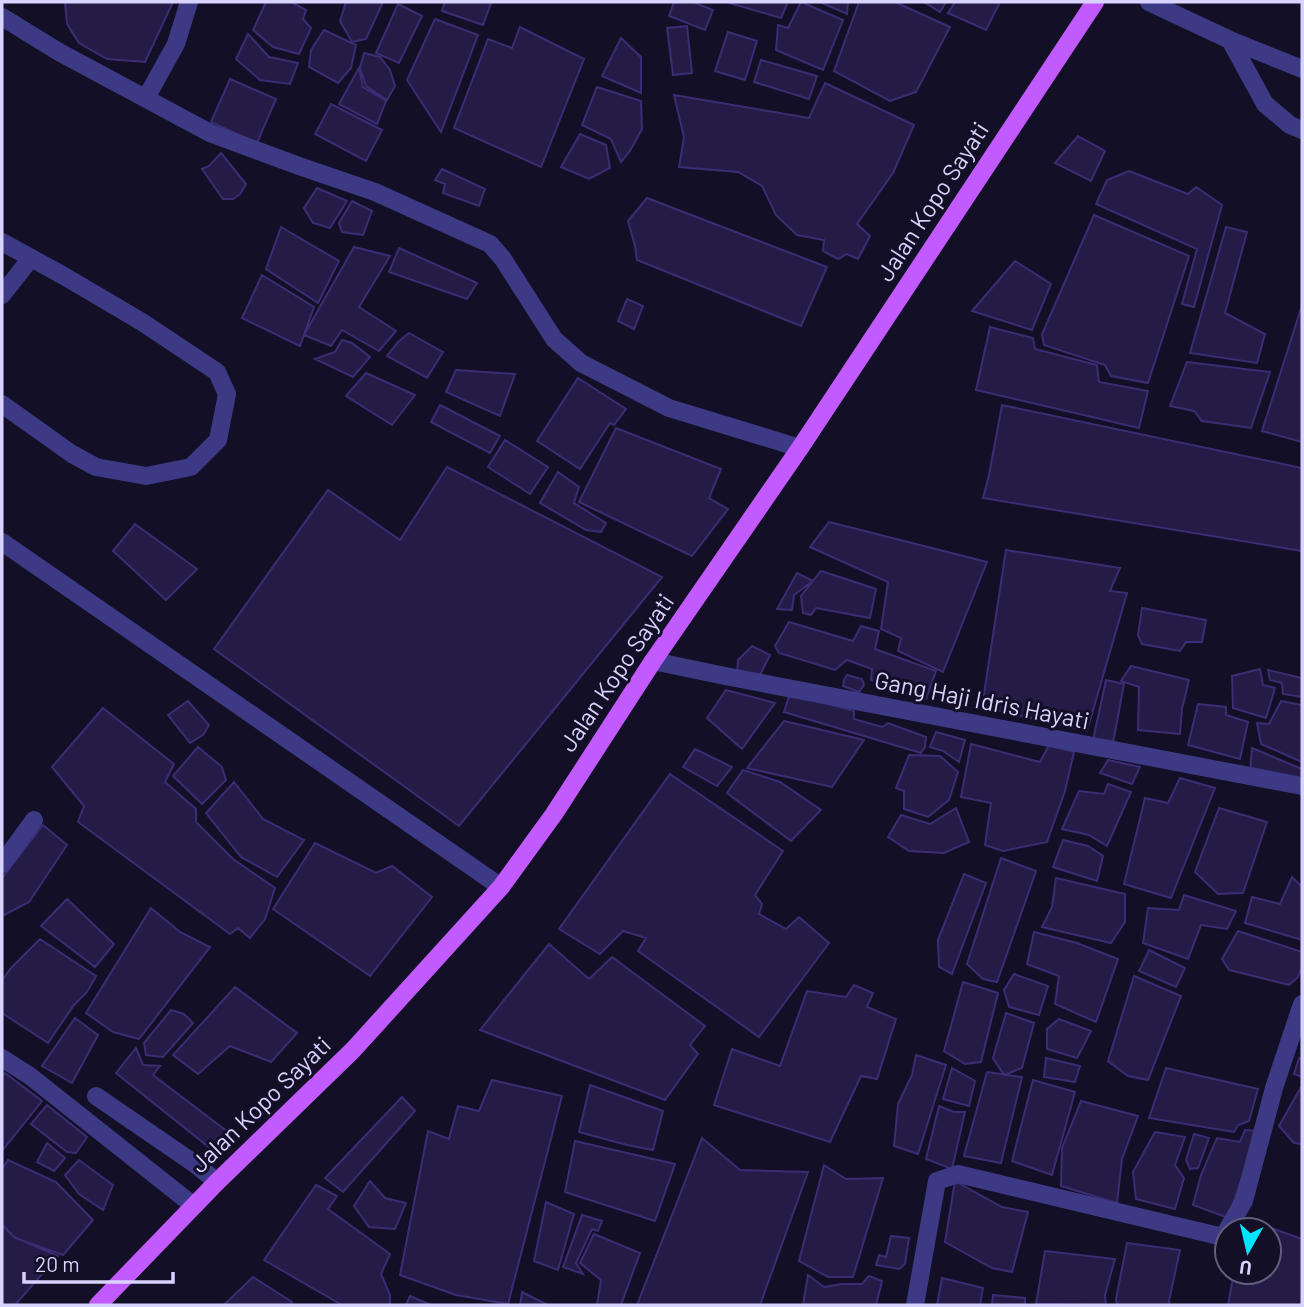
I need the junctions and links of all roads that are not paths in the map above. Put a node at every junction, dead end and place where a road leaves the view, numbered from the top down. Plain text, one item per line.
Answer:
1 (190, 2) edge
2 (1096, 2) edge
3 (1149, 2) edge
4 (2, 18) edge
5 (1230, 40) junction
6 (1302, 69) edge
7 (146, 98) junction
8 (1302, 130) edge
9 (2, 242) edge
10 (31, 258) junction
11 (2, 295) edge
12 (2, 404) edge
13 (800, 448) junction
14 (2, 542) edge
15 (653, 661) junction
16 (1302, 786) edge
17 (33, 820) dead end
18 (2, 864) edge
19 (501, 887) junction
20 (1302, 1004) edge
21 (2, 1058) edge
22 (96, 1096) dead end
23 (217, 1182) junction
24 (194, 1206) junction
25 (98, 1305) edge
26 (915, 1305) edge

1 - 7 street
2 - 13 main road, Jalan Kopo Sayati
3 - 5 street
4 - 7 street
5 - 6 street
5 - 8 street
7 - 13 street
9 - 10 street
10 - 11 street
10 - 12 street
13 - 15 main road, Jalan Kopo Sayati
14 - 19 street
15 - 16 street, Gang Haji Idris Hayati
15 - 19 main road, Jalan Kopo Sayati
17 - 18 street
19 - 23 main road, Jalan Kopo Sayati
20 - 26 street
21 - 24 street
22 - 23 street
23 - 24 main road, Jalan Kopo Sayati
24 - 25 main road, Jalan Kopo Sayati

